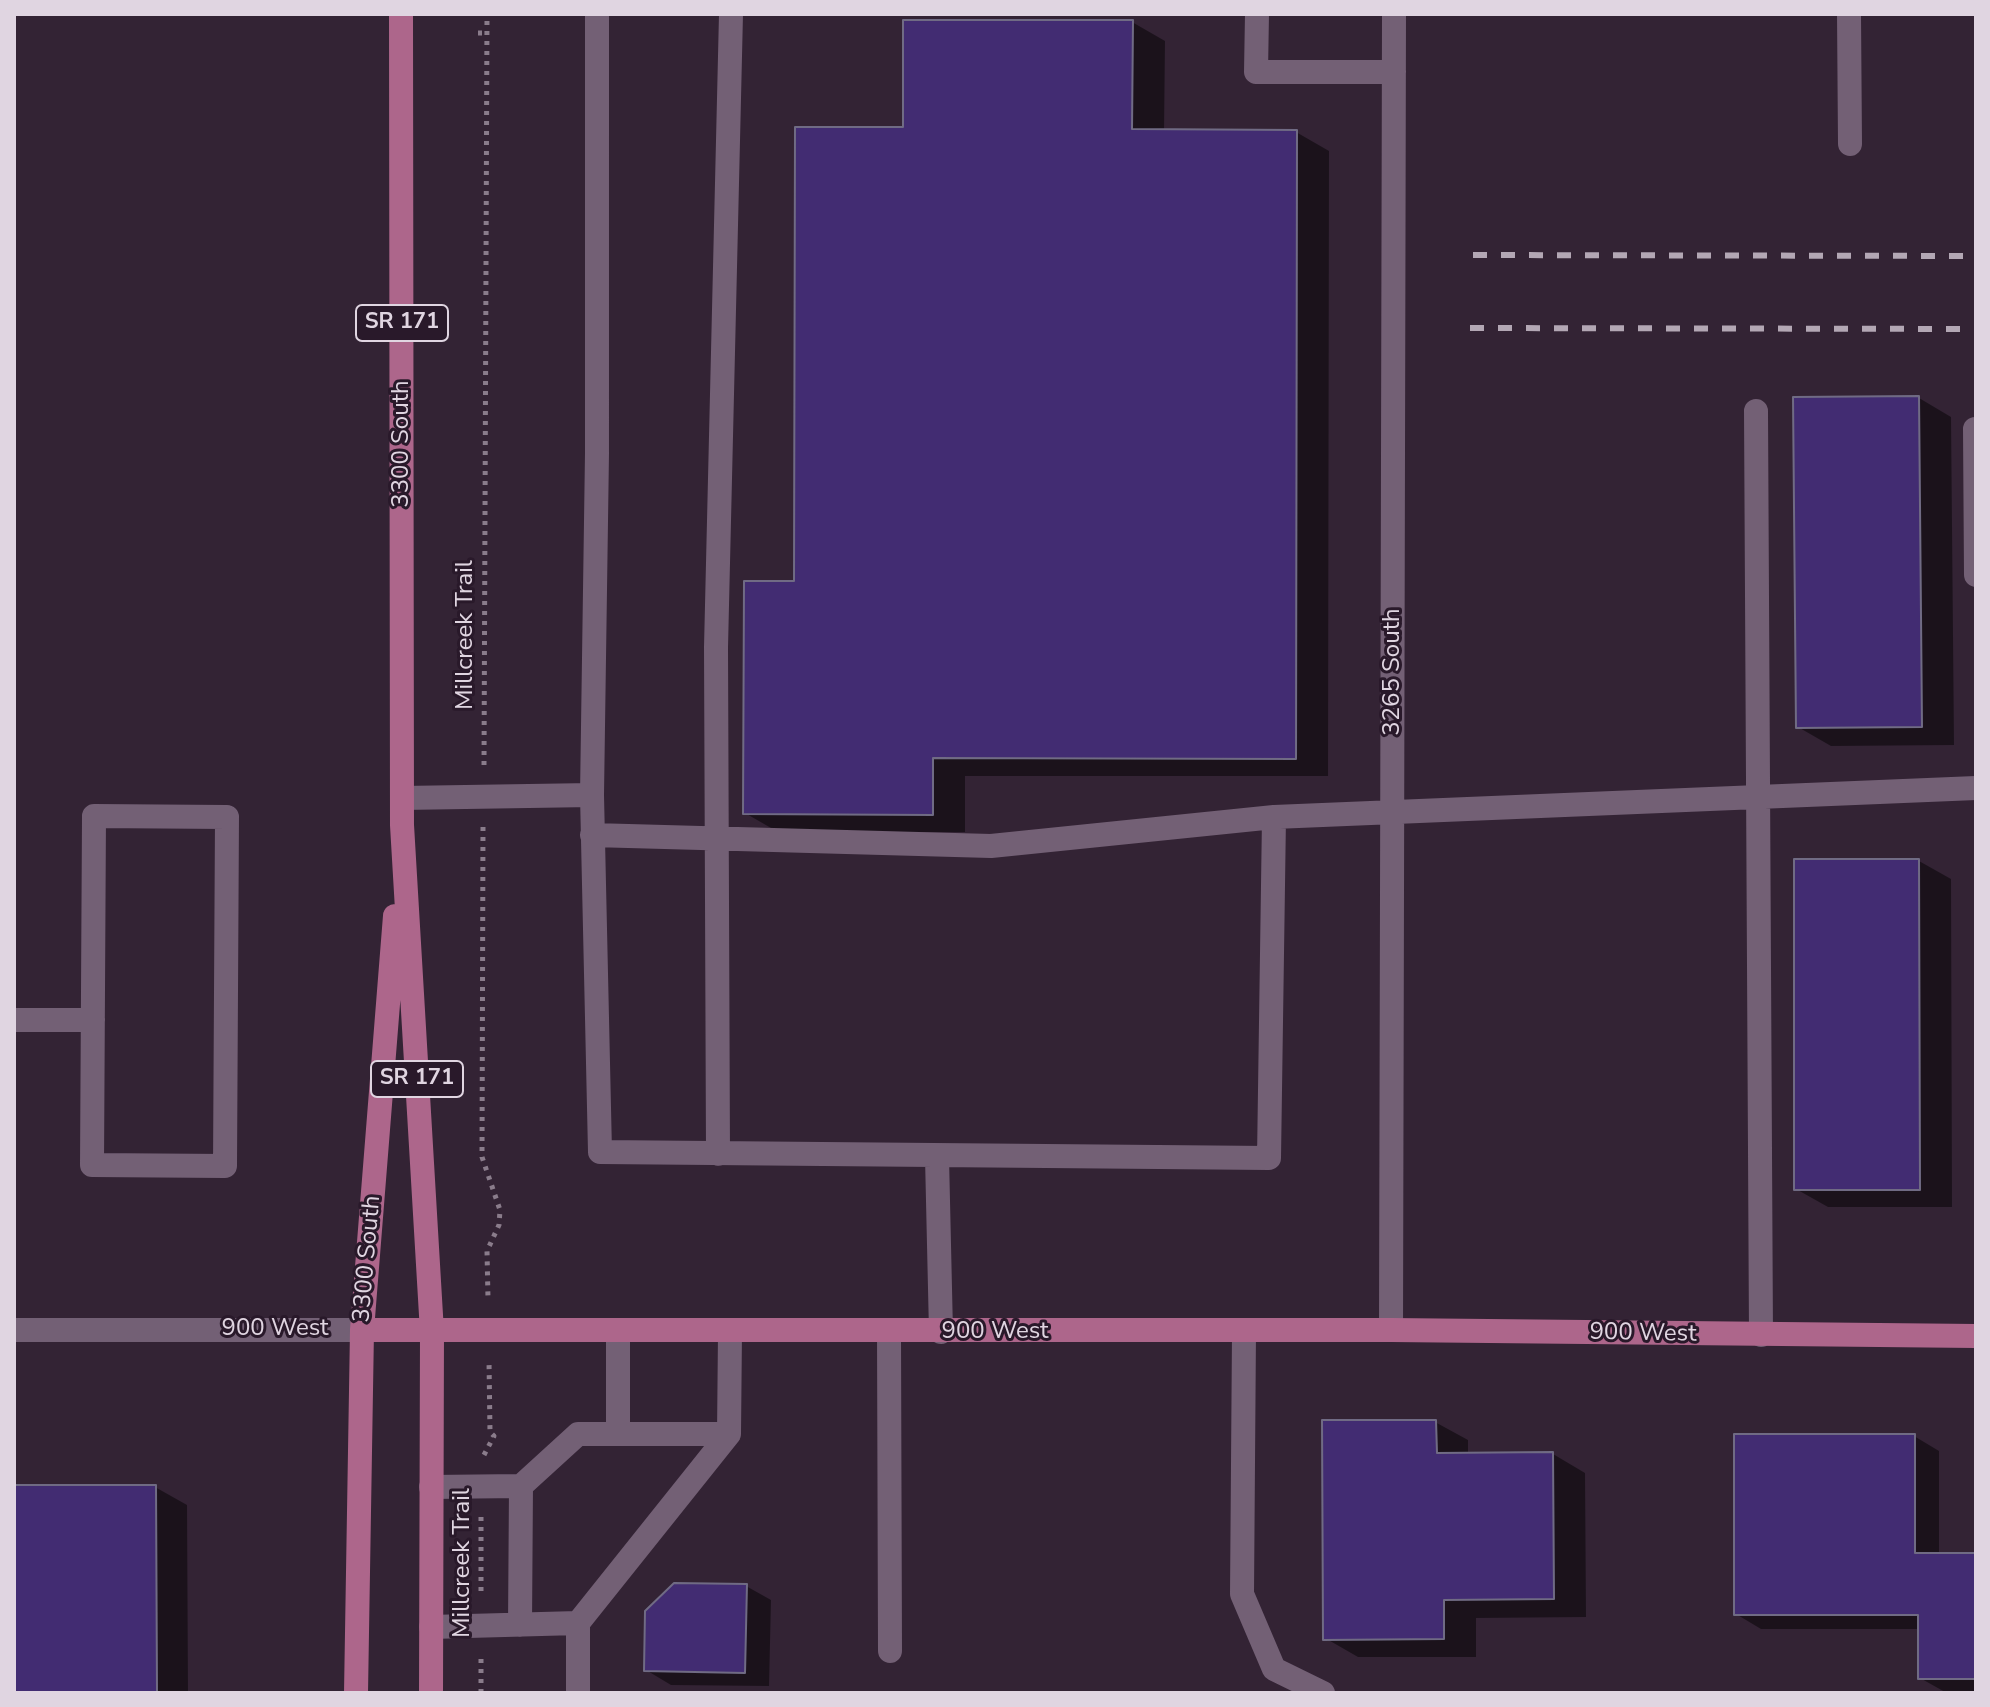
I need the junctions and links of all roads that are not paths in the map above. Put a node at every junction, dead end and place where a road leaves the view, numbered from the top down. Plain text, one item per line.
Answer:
1 (401, 14) edge
2 (597, 14) edge
3 (731, 14) edge
4 (1257, 14) edge
5 (1394, 14) edge
6 (1849, 14) edge
7 (1394, 72) junction
8 (1850, 144) dead end
9 (1756, 411) dead end
10 (1975, 429) edge
11 (1976, 575) edge
12 (1976, 788) edge
13 (592, 795) junction
14 (402, 798) junction
15 (1759, 798) junction
16 (1392, 813) junction
17 (1274, 817) junction
18 (402, 825) junction
19 (592, 835) junction
20 (717, 840) junction
21 (14, 1020) edge
22 (93, 1020) junction
23 (718, 1154) junction
24 (937, 1157) junction
25 (14, 1330) edge
26 (362, 1330) junction
27 (1391, 1330) junction
28 (432, 1332) junction
29 (618, 1332) junction
30 (730, 1332) junction
31 (889, 1332) junction
32 (941, 1332) junction
33 (1244, 1332) junction
34 (1761, 1335) junction
35 (1976, 1336) edge
36 (618, 1434) junction
37 (729, 1434) junction
38 (521, 1486) junction
39 (431, 1487) junction
40 (578, 1623) junction
41 (520, 1625) junction
42 (431, 1627) junction
43 (890, 1651) dead end
44 (356, 1693) edge
45 (431, 1693) edge
46 (578, 1693) edge
47 (1323, 1693) edge

1 - 14 main road, 3300 South / SR 171
2 - 13 street
3 - 20 street
4 - 7 street
5 - 7 street, 3265 South
6 - 8 street
7 - 16 street, 3265 South
9 - 15 street
10 - 11 street
12 - 15 street
13 - 14 street
13 - 19 street
14 - 18 main road, 3300 South / SR 171
15 - 16 street
15 - 34 street
16 - 17 street
16 - 27 street, 3265 South
17 - 20 street
17 - 24 street
18 - 26 main road, 3300 South / SR 171
18 - 28 main road, 3300 South / SR 171
19 - 20 street
19 - 23 street
20 - 23 street
21 - 22 street
22 - 22 street
23 - 24 street
24 - 32 street
25 - 26 street, 900 West
26 - 28 main road, 900 West
26 - 44 main road, 3300 South / SR 171
27 - 33 main road, 900 West
27 - 34 main road, 900 West
28 - 29 main road, 900 West
28 - 39 main road, 3300 South / SR 171
29 - 30 main road, 900 West
29 - 36 street
30 - 31 main road, 900 West
30 - 37 street
31 - 32 main road, 900 West
31 - 43 street
32 - 33 main road, 900 West
33 - 47 street
34 - 35 main road, 900 West
36 - 37 street
36 - 38 street
37 - 40 street
38 - 39 street
38 - 41 street
39 - 42 main road, 3300 South / SR 171
40 - 41 street
40 - 46 street
41 - 42 street
42 - 45 main road, 3300 South / SR 171

